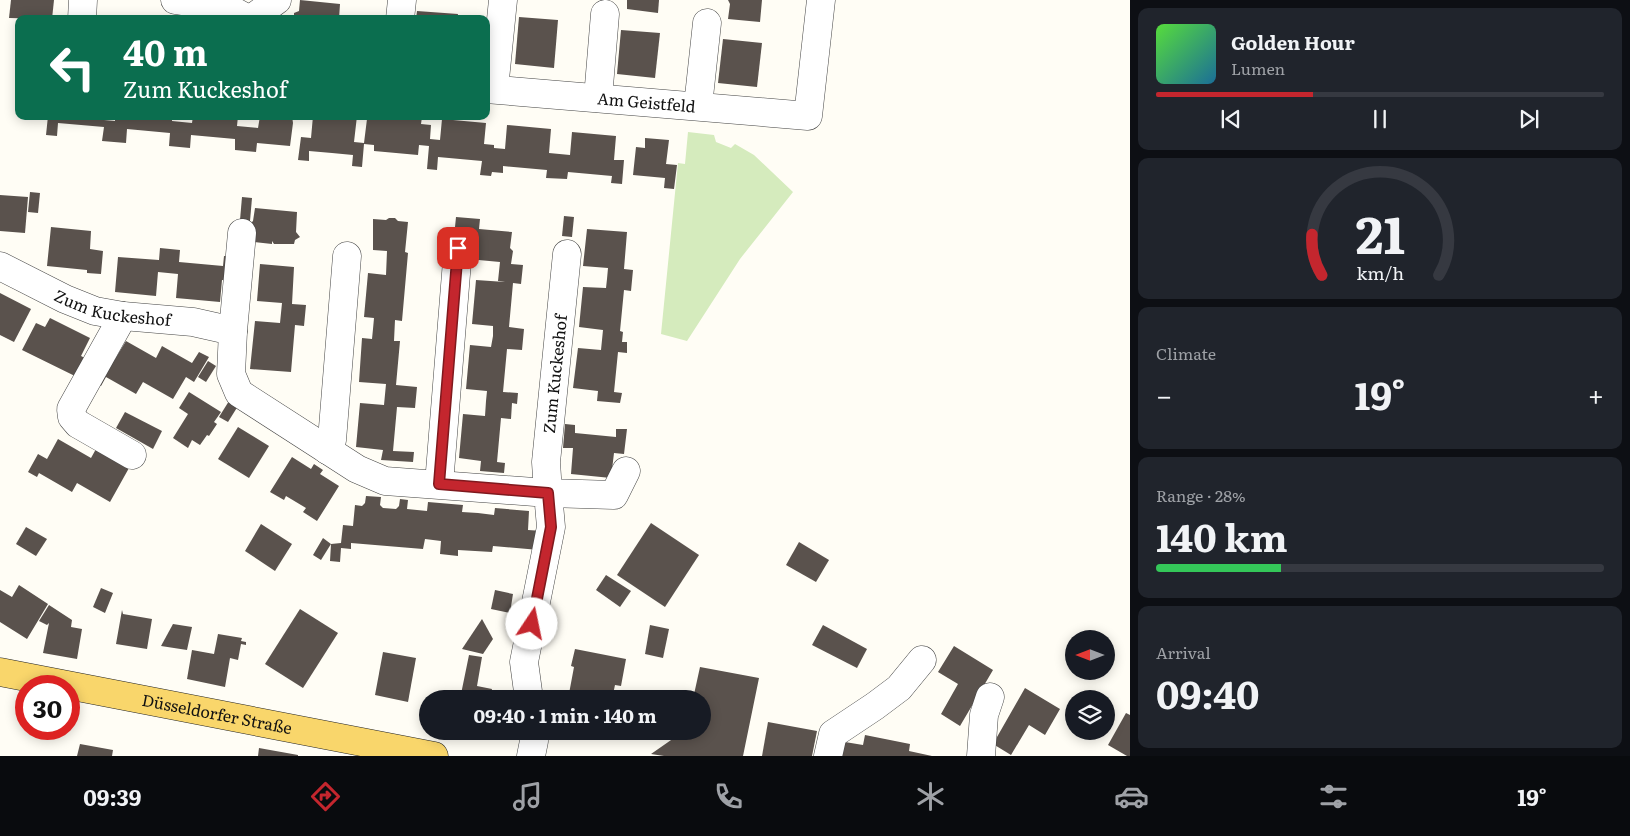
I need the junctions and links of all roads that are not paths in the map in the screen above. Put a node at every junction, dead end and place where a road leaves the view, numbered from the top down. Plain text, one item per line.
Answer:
1 (83, 0) edge
2 (175, 0) edge
3 (277, 0) edge
4 (402, 0) edge
5 (503, 0) edge
6 (821, 0) edge
7 (605, 14) dead end
8 (82, 15) edge
9 (242, 15) edge
10 (256, 15) edge
11 (400, 15) edge
12 (707, 23) dead end
13 (490, 89) edge
14 (598, 98) junction
15 (698, 106) junction
16 (242, 233) dead end
17 (458, 248) dead end
18 (567, 254) dead end
19 (347, 256) dead end
20 (0, 266) edge
21 (122, 316) junction
22 (233, 331) junction
23 (327, 450) junction
24 (132, 455) dead end
25 (626, 470) dead end
26 (439, 484) junction
27 (548, 493) junction
28 (922, 660) dead end
29 (0, 672) edge
30 (528, 690) edge
31 (990, 697) dead end
32 (534, 740) edge
33 (434, 756) edge
34 (531, 756) edge
35 (828, 756) edge
36 (981, 756) edge

1 - 8 street
2 - 9 street
3 - 10 street
4 - 11 street
5 - 13 street
6 - 15 street, Am Geistfeld
7 - 14 street
12 - 15 street
13 - 14 street, Am Geistfeld
14 - 15 street, Am Geistfeld
16 - 22 street
17 - 26 street
18 - 27 street, Zum Kuckeshof
19 - 23 street
20 - 21 street, Zum Kuckeshof
21 - 22 street, Zum Kuckeshof
21 - 24 street
22 - 23 street
23 - 26 street
25 - 27 street
26 - 27 street
27 - 30 street, Zum Kuckeshof
28 - 35 street
29 - 33 main road, Düsseldorfer Straße
31 - 36 street
32 - 34 street

